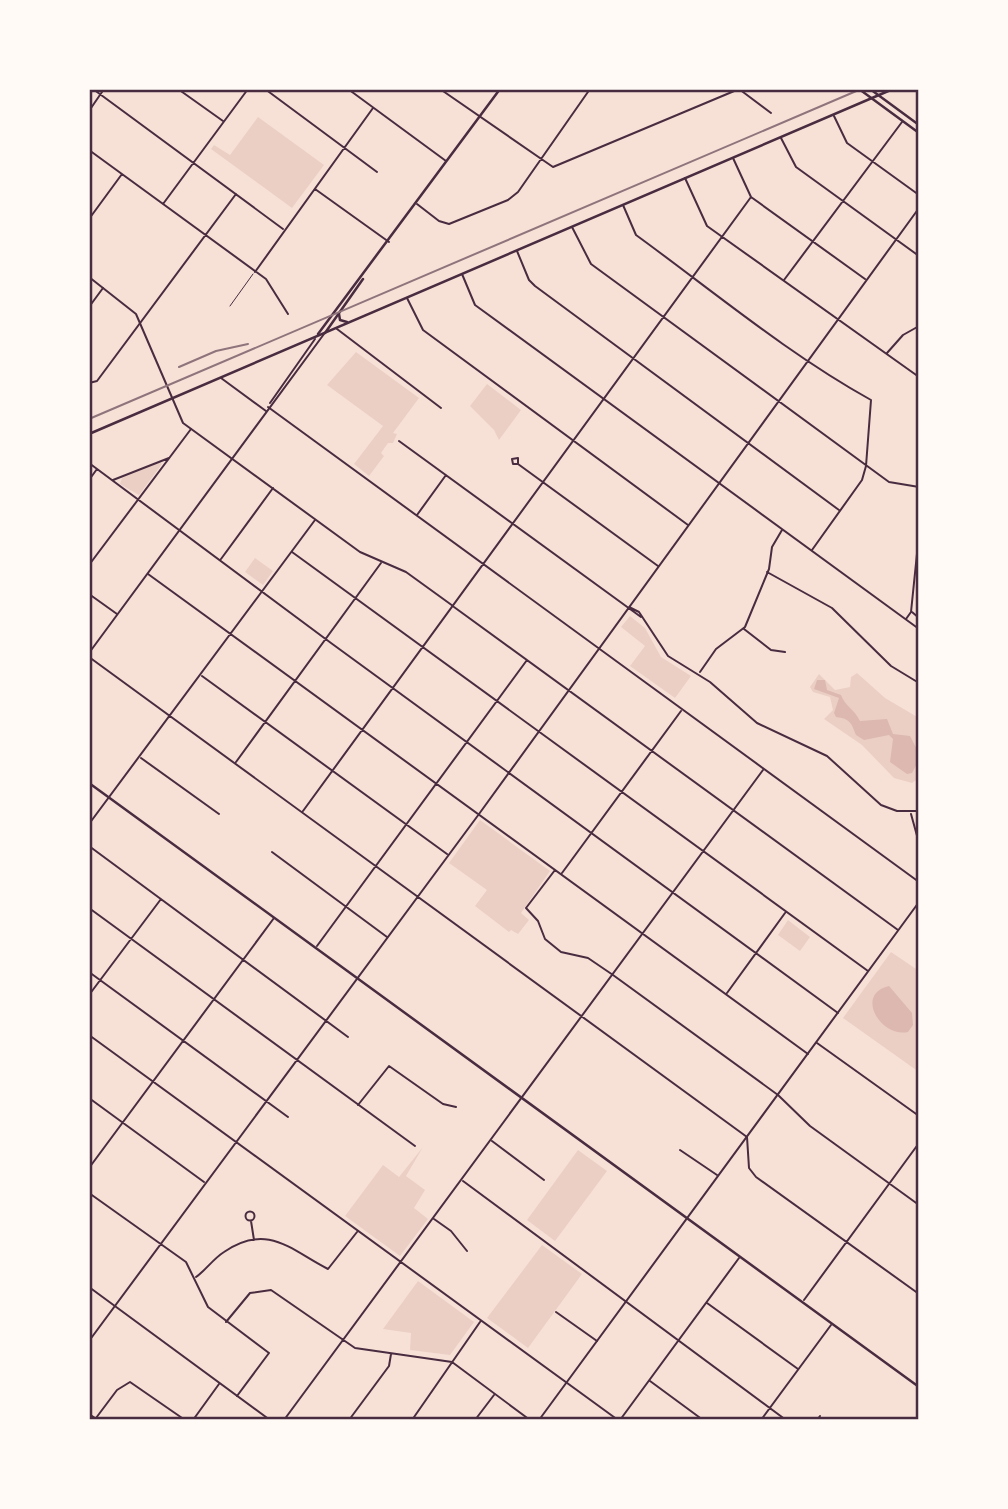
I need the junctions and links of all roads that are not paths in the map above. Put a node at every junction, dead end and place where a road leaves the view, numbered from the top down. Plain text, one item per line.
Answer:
1 (93, 89) edge
2 (104, 89) edge
3 (178, 89) edge
4 (248, 89) edge
5 (265, 89) edge
6 (348, 89) edge
7 (440, 89) edge
8 (500, 89) edge
9 (590, 89) edge
10 (739, 89) edge
11 (859, 89) edge
12 (870, 89) edge
13 (893, 89) edge
14 (183, 91) edge
15 (100, 95) junction
16 (879, 96) junction
17 (872, 99) junction
18 (373, 108) junction
19 (89, 111) edge
20 (771, 113) dead end
21 (834, 115) junction
22 (479, 118) junction
23 (902, 121) junction
24 (223, 122) junction
25 (919, 125) edge
26 (919, 134) edge
27 (781, 136) junction
28 (344, 148) junction
29 (89, 150) edge
30 (733, 157) junction
31 (540, 161) junction
32 (193, 162) junction
33 (447, 162) junction
34 (872, 162) junction
35 (377, 172) dead end
36 (122, 174) junction
37 (685, 177) junction
38 (314, 188) junction
39 (236, 194) junction
40 (919, 195) edge
41 (751, 197) junction
42 (843, 202) junction
43 (417, 204) junction
44 (622, 204) junction
45 (163, 205) junction
46 (919, 208) edge
47 (89, 219) edge
48 (571, 226) junction
49 (283, 229) junction
50 (205, 236) junction
51 (722, 236) junction
52 (896, 240) junction
53 (813, 241) junction
54 (389, 242) junction
55 (516, 250) junction
56 (919, 256) edge
57 (255, 272) junction
58 (367, 273) junction
59 (462, 273) junction
60 (89, 277) edge
61 (694, 277) junction
62 (866, 280) junction
63 (783, 281) junction
64 (103, 288) junction
65 (407, 297) junction
66 (230, 306) dead end
67 (89, 307) edge
68 (288, 314) dead end
69 (339, 314) junction
70 (663, 317) junction
71 (837, 320) junction
72 (140, 322) junction
73 (350, 322) junction
74 (919, 326) edge
75 (337, 328) junction
76 (325, 333) junction
77 (316, 337) junction
78 (887, 354) junction
79 (633, 358) junction
80 (808, 361) junction
81 (919, 377) edge
82 (220, 378) junction
83 (91, 383) edge
84 (172, 398) junction
85 (603, 399) junction
86 (779, 402) junction
87 (268, 407) junction
88 (441, 408) dead end
89 (266, 411) junction
90 (191, 429) junction
91 (89, 434) edge
92 (399, 441) dead end
93 (572, 441) junction
94 (749, 443) junction
95 (169, 458) junction
96 (232, 458) junction
97 (89, 463) edge
98 (518, 464) dead end
99 (866, 466) junction
100 (97, 470) junction
101 (446, 475) junction
102 (89, 480) edge
103 (112, 480) junction
104 (543, 482) junction
105 (719, 484) junction
106 (919, 486) edge
107 (273, 488) junction
108 (138, 499) junction
109 (841, 510) junction
110 (416, 516) junction
111 (316, 520) junction
112 (513, 523) junction
113 (688, 525) junction
114 (179, 530) junction
115 (782, 530) junction
116 (919, 534) edge
117 (812, 550) junction
118 (292, 552) junction
119 (220, 560) junction
120 (382, 561) junction
121 (483, 564) junction
122 (89, 565) edge
123 (659, 566) junction
124 (767, 572) junction
125 (147, 573) junction
126 (264, 591) junction
127 (89, 594) edge
128 (356, 598) junction
129 (453, 606) junction
130 (628, 607) junction
131 (911, 612) junction
132 (117, 614) junction
133 (919, 618) edge
134 (905, 620) junction
135 (918, 628) edge
136 (744, 629) junction
137 (232, 634) junction
138 (326, 639) junction
139 (423, 647) junction
140 (598, 648) junction
141 (785, 652) dead end
142 (89, 653) edge
143 (89, 657) edge
144 (527, 660) junction
145 (699, 673) junction
146 (201, 676) junction
147 (296, 681) junction
148 (919, 683) edge
149 (393, 688) junction
150 (568, 690) junction
151 (496, 701) junction
152 (682, 709) junction
153 (171, 716) junction
154 (265, 722) junction
155 (363, 729) junction
156 (538, 732) junction
157 (467, 742) junction
158 (651, 751) junction
159 (141, 757) junction
160 (235, 762) junction
161 (763, 770) junction
162 (332, 771) junction
163 (509, 772) junction
164 (89, 783) edge
165 (437, 783) junction
166 (621, 792) junction
167 (110, 798) junction
168 (734, 811) junction
169 (919, 811) edge
170 (302, 812) junction
171 (911, 813) junction
172 (219, 814) dead end
173 (479, 814) junction
174 (89, 824) edge
175 (407, 825) junction
176 (592, 832) junction
177 (919, 843) edge
178 (89, 846) edge
179 (272, 852) dead end
180 (703, 852) junction
181 (448, 855) junction
182 (376, 866) junction
183 (555, 870) junction
184 (561, 874) junction
185 (919, 882) edge
186 (673, 892) junction
187 (417, 895) junction
188 (162, 898) junction
189 (919, 902) edge
190 (346, 907) junction
191 (89, 908) edge
192 (786, 912) junction
193 (275, 917) junction
194 (898, 930) junction
195 (643, 933) junction
196 (387, 937) junction
197 (131, 939) junction
198 (316, 947) junction
199 (756, 953) junction
200 (244, 959) junction
201 (868, 971) junction
202 (89, 972) edge
203 (613, 975) junction
204 (358, 977) junction
205 (101, 980) junction
206 (726, 994) junction
207 (89, 995) edge
208 (214, 1000) junction
209 (838, 1013) junction
210 (583, 1016) junction
211 (327, 1020) junction
212 (89, 1035) edge
213 (348, 1037) dead end
214 (183, 1040) junction
215 (816, 1043) junction
216 (808, 1054) junction
217 (297, 1060) junction
218 (153, 1082) junction
219 (778, 1095) junction
220 (89, 1098) edge
221 (522, 1099) junction
222 (266, 1102) junction
223 (358, 1105) junction
224 (456, 1107) dead end
225 (919, 1116) edge
226 (288, 1117) dead end
227 (122, 1123) junction
228 (747, 1137) junction
229 (491, 1141) junction
230 (236, 1142) junction
231 (919, 1143) edge
232 (415, 1146) dead end
233 (680, 1150) dead end
234 (89, 1168) edge
235 (718, 1176) junction
236 (462, 1180) junction
237 (544, 1180) dead end
238 (206, 1183) junction
239 (889, 1184) junction
240 (89, 1193) edge
241 (919, 1205) edge
242 (434, 1218) junction
243 (687, 1218) junction
244 (251, 1220) dead end
245 (358, 1231) junction
246 (254, 1240) junction
247 (846, 1241) junction
248 (160, 1244) junction
249 (467, 1251) dead end
250 (740, 1257) junction
251 (401, 1263) junction
252 (196, 1277) junction
253 (89, 1287) edge
254 (919, 1294) edge
255 (627, 1300) junction
256 (706, 1302) junction
257 (802, 1302) junction
258 (115, 1307) junction
259 (556, 1312) dead end
260 (481, 1321) junction
261 (226, 1322) junction
262 (832, 1324) junction
263 (89, 1341) edge
264 (343, 1341) junction
265 (597, 1341) junction
266 (678, 1341) junction
267 (391, 1353) junction
268 (452, 1362) junction
269 (798, 1369) junction
270 (649, 1381) junction
271 (220, 1383) junction
272 (566, 1383) junction
273 (919, 1387) edge
274 (495, 1394) junction
275 (237, 1396) junction
276 (771, 1408) junction
277 (89, 1413) edge
278 (97, 1419) edge
279 (185, 1420) edge
280 (192, 1420) edge
281 (270, 1420) edge
282 (284, 1420) edge
283 (349, 1420) edge
284 (412, 1420) edge
285 (475, 1420) edge
286 (530, 1420) edge
287 (540, 1420) edge
288 (619, 1420) edge
289 (703, 1420) edge
290 (761, 1420) edge
291 (786, 1420) edge

1 - 15 street
2 - 15 street
3 - 14 street
4 - 24 street
5 - 28 street
6 - 18 street
7 - 22 street
8 - 22 main road
9 - 31 street
10 - 20 street
10 - 31 street
11 - 17 main road
12 - 16 main road
13 - 16 main road
14 - 24 street
15 - 19 street
15 - 32 street
16 - 17 main road
16 - 25 main road
17 - 21 main road
17 - 23 main road
18 - 28 street
18 - 33 street
21 - 27 main road
21 - 34 street
22 - 31 street
22 - 33 main road
23 - 26 main road
23 - 34 street
24 - 32 street
27 - 30 main road
27 - 42 street
28 - 35 street
28 - 38 street
29 - 36 street
30 - 37 main road
30 - 41 street
31 - 43 street
32 - 39 street
32 - 45 street
33 - 43 main road
34 - 40 street
34 - 42 street
36 - 45 street
36 - 47 street
37 - 44 main road
37 - 51 street
38 - 49 street
38 - 54 street
39 - 49 street
39 - 50 street
41 - 51 street
41 - 53 street
42 - 52 street
42 - 53 street
43 - 54 main road
44 - 48 main road
44 - 61 street
45 - 50 street
46 - 52 street
48 - 55 main road
48 - 70 street
49 - 57 street
50 - 57 street
50 - 72 street
51 - 61 street
51 - 63 street
52 - 56 street
52 - 62 street
53 - 62 street
53 - 63 street
54 - 58 main road
55 - 59 main road
55 - 79 street
57 - 66 lane
57 - 68 street
58 - 69 main road
58 - 77 main road
59 - 65 main road
59 - 85 street
60 - 64 street
61 - 70 street
61 - 80 street
62 - 71 street
63 - 71 street
64 - 67 street
64 - 72 street
65 - 73 main road
65 - 93 street
69 - 73 main road
69 - 76 main road
70 - 79 street
70 - 86 street
71 - 78 street
71 - 80 street
72 - 83 street
72 - 84 street
73 - 75 main road
74 - 78 street
75 - 76 main road
75 - 88 street
76 - 77 main road
76 - 87 street
77 - 82 main road
77 - 87 street
78 - 81 street
79 - 85 street
79 - 94 street
80 - 86 street
80 - 99 street
82 - 84 main road
82 - 89 street
84 - 90 street
84 - 91 main road
85 - 93 street
85 - 105 street
86 - 94 street
86 - 99 street
87 - 89 street
87 - 110 street
89 - 96 street
90 - 95 street
90 - 96 street
92 - 101 street
93 - 104 street
93 - 113 street
94 - 105 street
94 - 109 street
95 - 103 street
95 - 108 street
96 - 107 street
96 - 114 street
97 - 100 street
98 - 104 street
99 - 106 street
99 - 109 street
100 - 102 street
100 - 103 street
101 - 110 street
101 - 112 street
103 - 108 street
104 - 112 street
104 - 123 street
105 - 113 street
105 - 115 street
107 - 111 street
107 - 119 street
108 - 114 street
108 - 122 street
109 - 117 street
110 - 121 street
111 - 118 street
111 - 120 street
112 - 121 street
112 - 130 street
113 - 123 street
114 - 119 street
114 - 125 street
115 - 117 street
115 - 124 street
116 - 131 street
117 - 134 street
118 - 126 street
118 - 128 street
119 - 126 street
120 - 128 street
120 - 129 street
121 - 129 street
121 - 140 street
123 - 130 street
124 - 136 street
124 - 148 street
125 - 132 street
125 - 137 street
126 - 137 street
126 - 138 street
127 - 132 street
128 - 138 street
128 - 139 street
129 - 139 street
129 - 144 street
130 - 140 street
130 - 145 street
131 - 133 street
131 - 134 street
132 - 142 street
134 - 135 street
136 - 141 street
136 - 145 street
137 - 146 street
137 - 147 street
138 - 147 street
138 - 149 street
139 - 149 street
139 - 151 street
140 - 150 street
140 - 152 street
143 - 153 street
144 - 150 street
144 - 151 street
145 - 171 street
146 - 153 street
146 - 154 street
147 - 154 street
147 - 155 street
149 - 155 street
149 - 157 street
150 - 156 street
150 - 158 street
151 - 156 street
151 - 157 street
152 - 158 street
152 - 161 street
153 - 159 street
153 - 160 street
154 - 160 street
154 - 162 street
155 - 162 street
155 - 165 street
156 - 163 street
156 - 166 street
157 - 163 street
157 - 165 street
158 - 166 street
158 - 168 street
159 - 167 street
159 - 172 street
160 - 170 street
161 - 168 street
161 - 185 street
162 - 170 street
162 - 175 street
163 - 173 street
163 - 176 street
164 - 167 main road
165 - 173 street
165 - 175 street
166 - 176 street
166 - 180 street
167 - 174 street
167 - 193 main road
168 - 180 street
168 - 194 street
169 - 171 street
170 - 182 street
171 - 177 street
173 - 181 street
173 - 183 street
175 - 181 street
175 - 182 street
176 - 184 street
176 - 186 street
178 - 188 street
179 - 190 street
180 - 186 street
180 - 192 street
181 - 187 street
182 - 187 street
182 - 190 street
183 - 184 street
183 - 203 street
184 - 195 street
186 - 195 street
186 - 199 street
187 - 196 street
187 - 210 street
188 - 197 street
188 - 200 street
189 - 194 street
190 - 196 street
190 - 198 street
191 - 197 street
192 - 199 street
192 - 201 street
193 - 198 main road
193 - 200 street
194 - 201 street
195 - 203 street
195 - 206 street
196 - 204 street
197 - 205 street
197 - 208 street
198 - 204 main road
199 - 206 street
199 - 209 street
200 - 208 street
200 - 211 street
201 - 209 street
202 - 205 street
203 - 210 street
203 - 219 street
204 - 211 street
204 - 221 main road
205 - 207 street
205 - 214 street
206 - 216 street
208 - 214 street
208 - 217 street
209 - 215 street
210 - 221 street
210 - 228 street
211 - 213 street
211 - 217 street
212 - 218 street
214 - 218 street
214 - 222 street
215 - 216 street
215 - 225 street
216 - 219 street
217 - 222 street
217 - 223 street
218 - 227 street
218 - 230 street
219 - 228 street
219 - 239 street
220 - 227 street
221 - 229 street
221 - 243 main road
222 - 226 street
222 - 230 street
223 - 224 street
223 - 232 street
227 - 234 street
227 - 238 street
228 - 235 street
228 - 247 street
229 - 236 street
229 - 237 street
230 - 238 street
230 - 245 street
231 - 239 street
233 - 235 street
235 - 243 street
236 - 242 street
236 - 255 street
238 - 248 street
239 - 241 street
239 - 247 street
240 - 248 street
242 - 249 street
242 - 251 street
243 - 250 main road
243 - 255 street
244 - 246 street
245 - 246 street
245 - 251 street
246 - 252 street
247 - 254 street
247 - 257 street
248 - 252 street
248 - 258 street
250 - 256 street
250 - 257 main road
251 - 260 street
251 - 264 street
252 - 261 street
253 - 258 street
255 - 265 street
255 - 266 street
256 - 266 street
256 - 269 street
257 - 262 main road
258 - 263 street
258 - 271 street
259 - 265 street
260 - 268 street
260 - 272 street
261 - 264 street
261 - 275 street
262 - 269 street
262 - 273 main road
264 - 267 street
264 - 282 street
265 - 272 street
266 - 270 street
266 - 276 street
267 - 268 street
267 - 283 street
268 - 274 street
268 - 284 street
269 - 276 street
270 - 288 street
270 - 289 street
271 - 275 street
271 - 280 street
272 - 287 street
272 - 288 street
274 - 285 street
274 - 286 street
275 - 281 street
276 - 290 street
276 - 291 street
277 - 278 street
278 - 279 street

